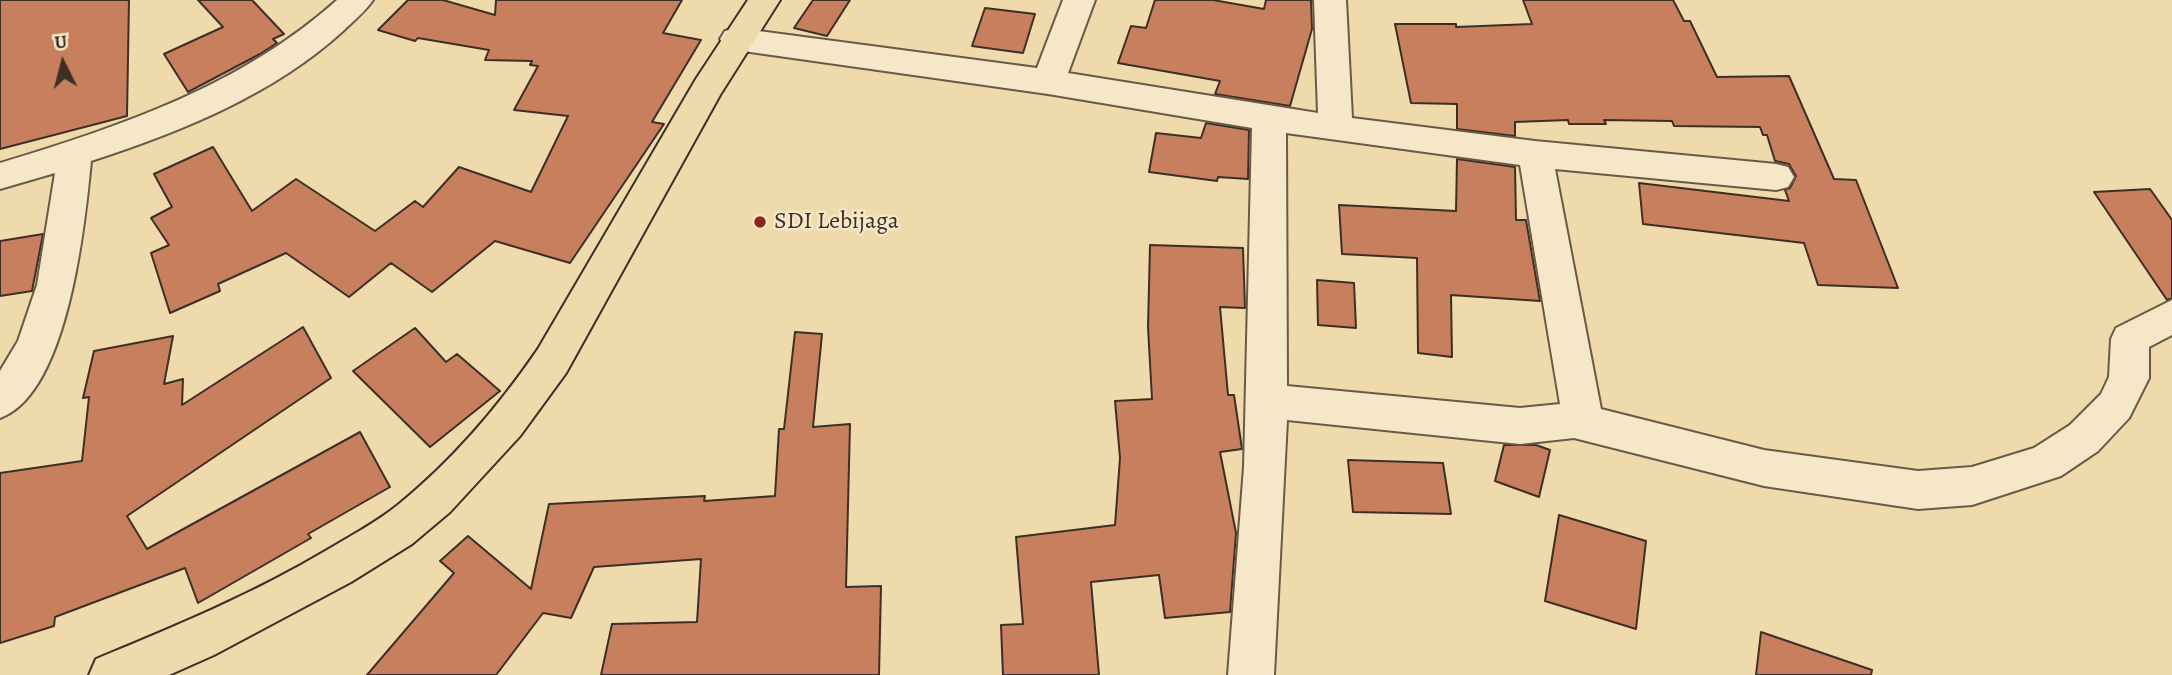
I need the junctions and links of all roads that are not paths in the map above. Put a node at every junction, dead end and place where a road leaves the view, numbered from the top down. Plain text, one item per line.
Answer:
1 (357, 0) edge
2 (764, 0) edge
3 (1079, 0) edge
4 (1330, 0) edge
5 (736, 39) junction
6 (1048, 82) junction
7 (1269, 120) junction
8 (1336, 129) junction
9 (74, 154) junction
10 (1535, 154) junction
11 (0, 176) edge
12 (1776, 177) dead end
13 (2172, 316) edge
14 (0, 401) edge
15 (1269, 401) junction
16 (1574, 420) junction
17 (129, 673) edge
18 (1251, 675) edge

1 - 9 street
2 - 5 main road
3 - 6 street
4 - 8 street
5 - 6 street
5 - 17 main road
6 - 7 street
7 - 8 street
7 - 15 street
8 - 10 street
9 - 11 street
9 - 14 street
10 - 12 street
10 - 16 street
13 - 16 street
15 - 16 street
15 - 18 street

